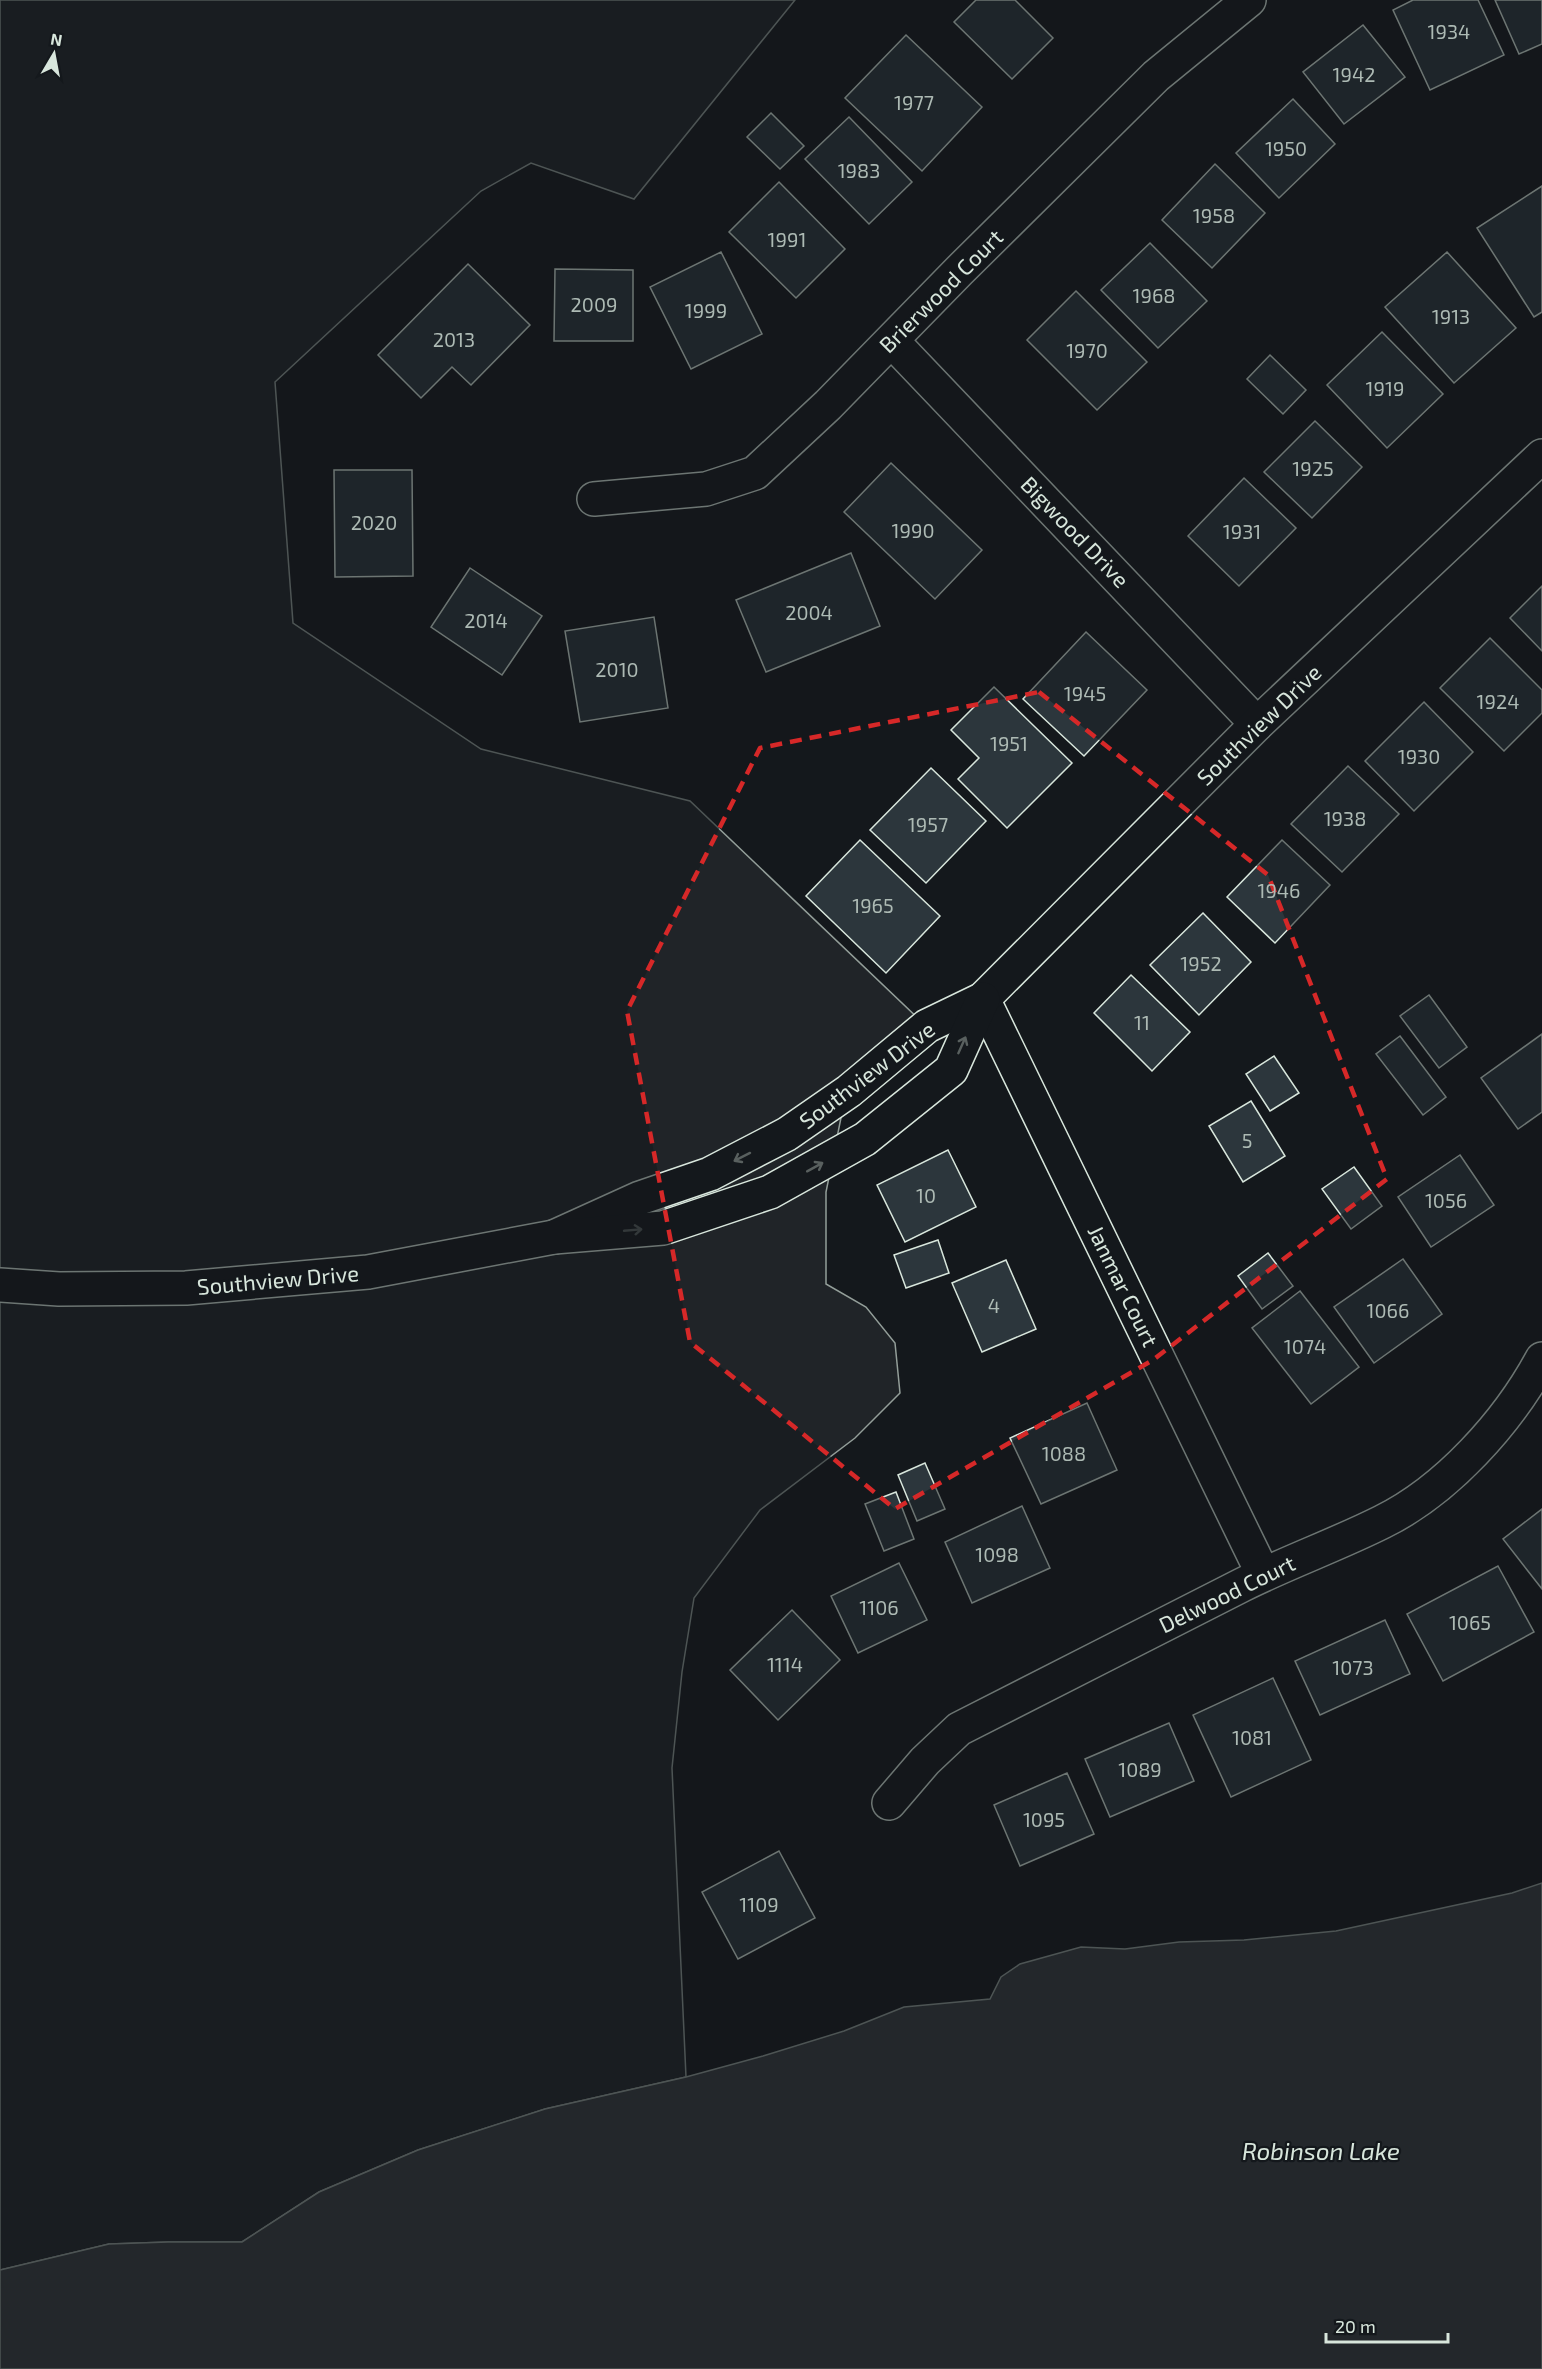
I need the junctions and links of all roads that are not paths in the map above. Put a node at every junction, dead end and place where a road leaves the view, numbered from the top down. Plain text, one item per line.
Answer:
1 (1249, 0) edge
2 (892, 341) junction
3 (1542, 456) edge
4 (594, 500) dead end
5 (1257, 724) junction
6 (982, 999) junction
7 (554, 1237) junction
8 (0, 1285) edge
9 (1542, 1359) edge
10 (1263, 1574) junction
11 (889, 1803) dead end

1 - 2 street, Brierwood Court
2 - 4 street, Brierwood Court
2 - 5 street, Bigwood Drive
3 - 5 street, Southview Drive
5 - 6 street, Southview Drive
6 -> 7 street, Southview Drive
7 -> 6 street, Southview Drive
6 - 10 street, Janmar Court
7 - 8 street, Southview Drive
9 - 10 street, Delwood Court
10 - 11 street, Delwood Court

